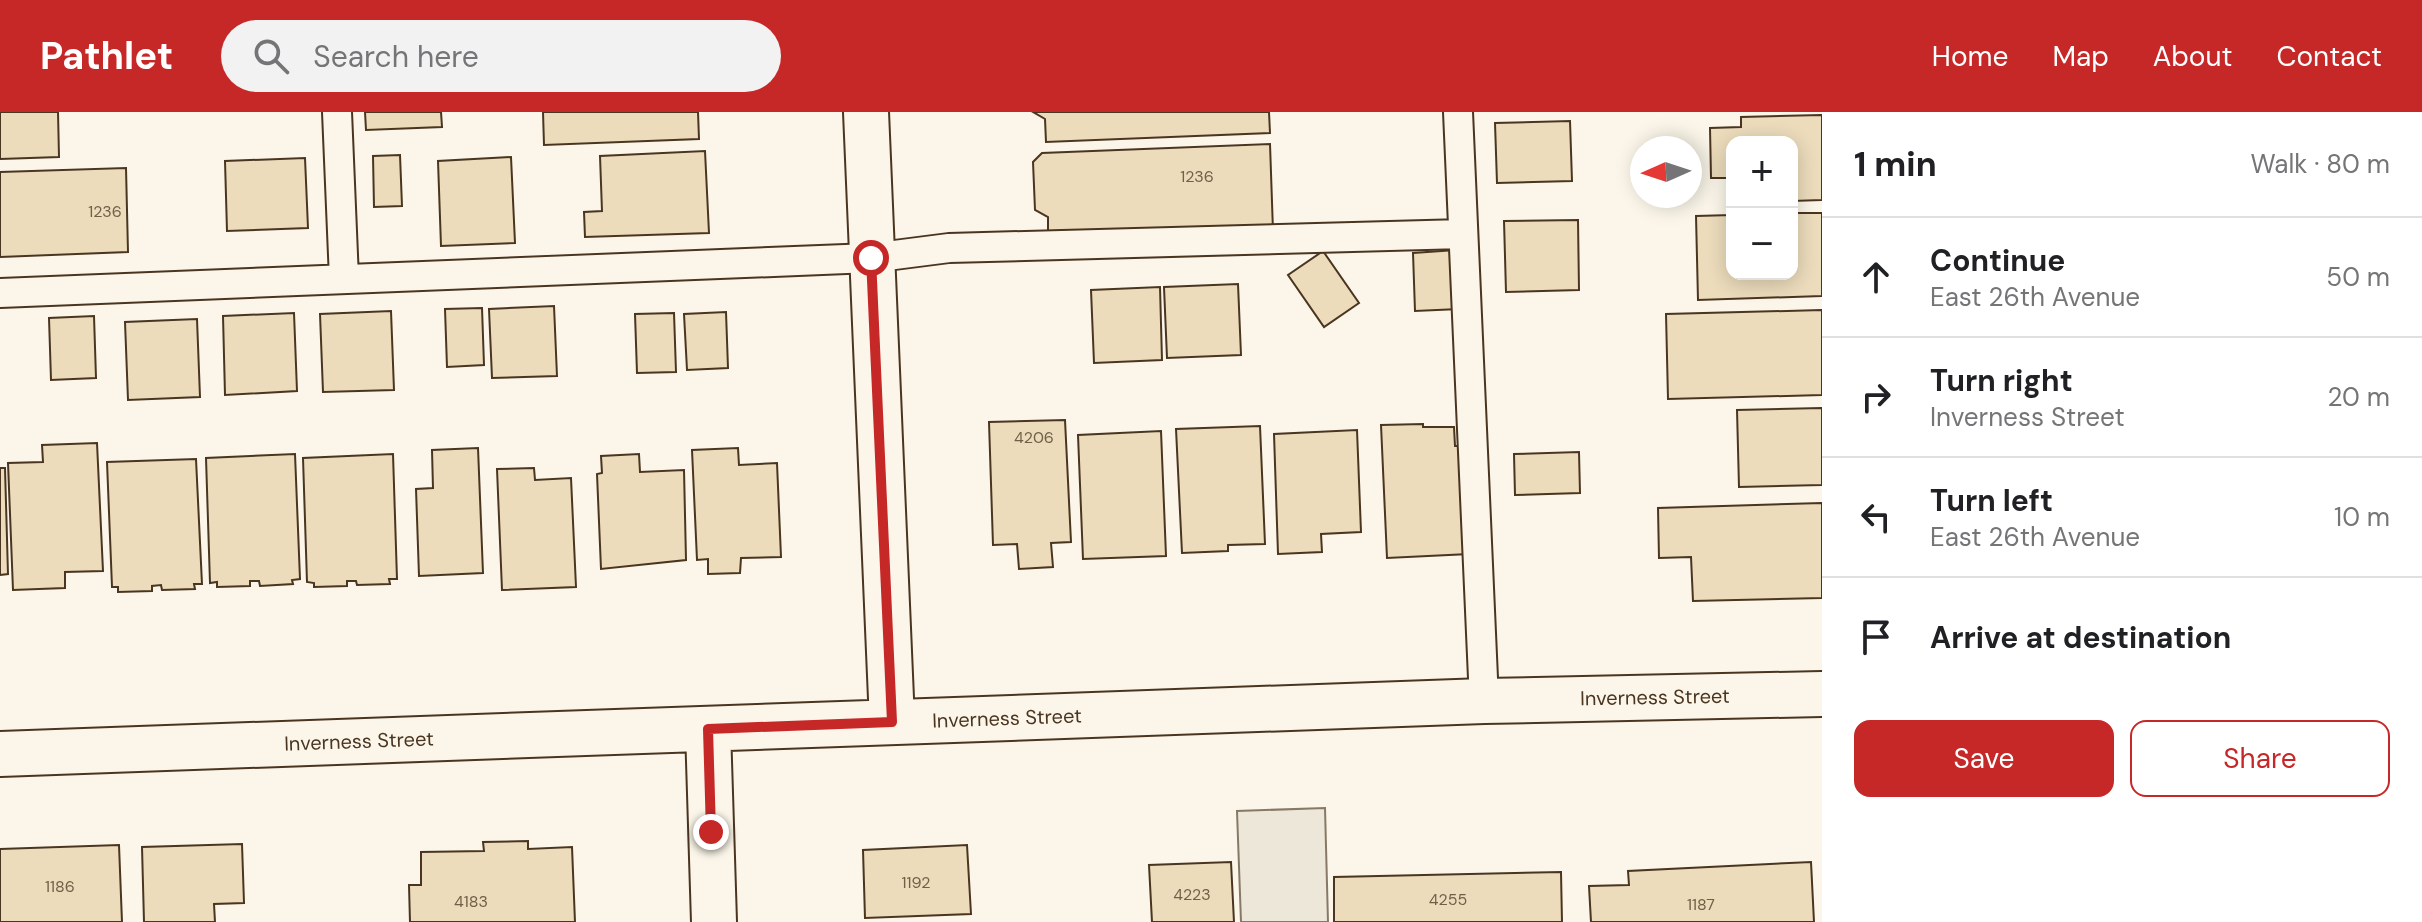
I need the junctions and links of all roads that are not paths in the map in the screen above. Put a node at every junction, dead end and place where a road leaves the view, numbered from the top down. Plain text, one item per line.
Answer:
1 (337, 112) edge
2 (866, 112) edge
3 (1458, 112) edge
4 (1463, 234) junction
5 (871, 258) junction
6 (344, 279) junction
7 (0, 293) edge
8 (1822, 694) edge
9 (1484, 701) junction
10 (892, 722) junction
11 (708, 729) junction
12 (0, 754) edge
13 (714, 922) edge

1 - 6 lane
2 - 5 street
3 - 4 lane
4 - 5 lane
4 - 9 lane
5 - 6 lane
5 - 10 street
6 - 7 lane
8 - 9 street, Inverness Street
9 - 10 street, Inverness Street
10 - 11 street, Inverness Street
11 - 12 street, Inverness Street
11 - 13 street

